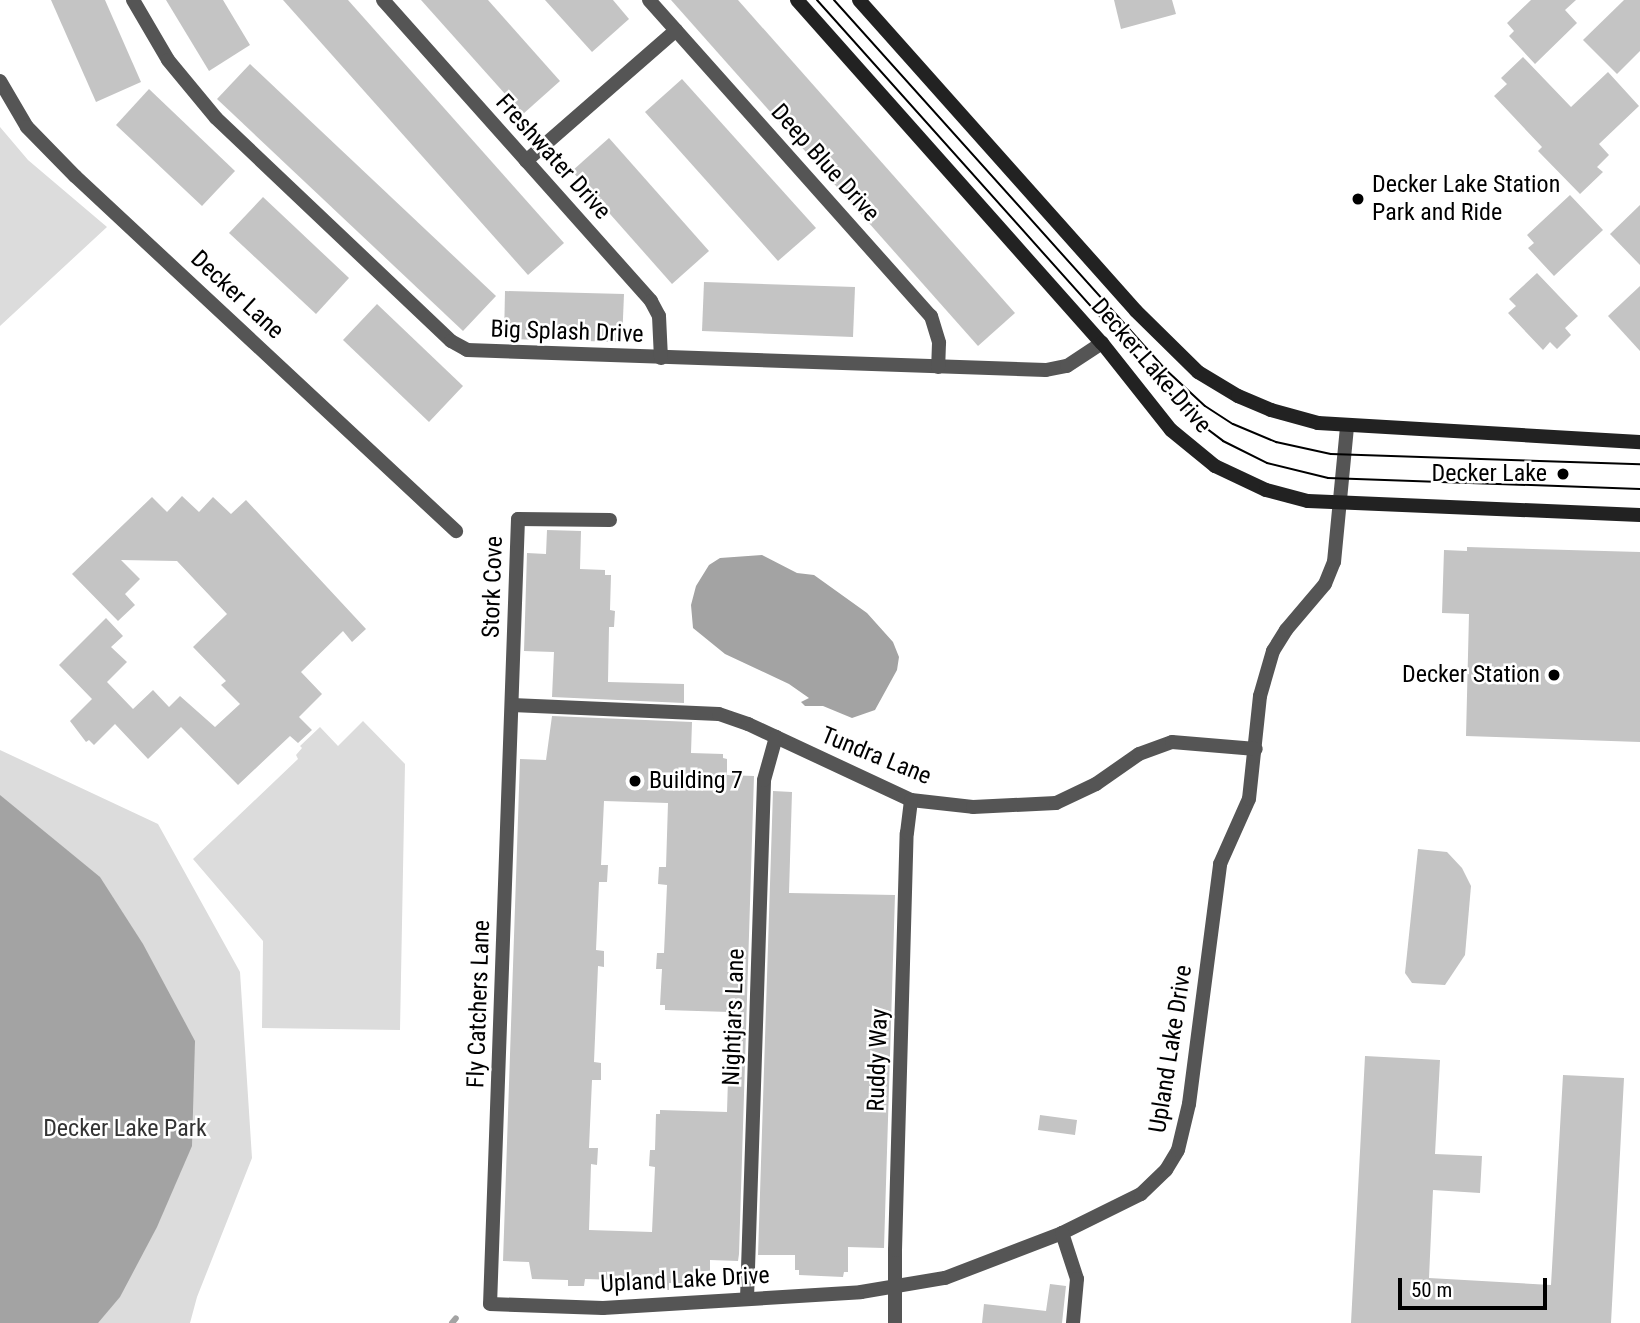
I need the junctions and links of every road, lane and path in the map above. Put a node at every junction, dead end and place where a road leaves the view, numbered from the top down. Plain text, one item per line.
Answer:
1 (133, 0) edge
2 (383, 0) edge
3 (649, 0) edge
4 (797, 0) edge
5 (859, 0) edge
6 (676, 30) junction
7 (0, 81) edge
8 (526, 161) junction
9 (1102, 343) junction
10 (661, 358) junction
11 (938, 368) junction
12 (1347, 426) junction
13 (1640, 442) edge
14 (1342, 505) junction
15 (1640, 515) edge
16 (610, 520) dead end
17 (456, 531) dead end
18 (512, 705) junction
19 (776, 737) junction
20 (1256, 749) junction
21 (911, 800) junction
22 (1062, 1233) junction
23 (895, 1287) junction
24 (747, 1299) junction
25 (490, 1304) joint
26 (636, 1307) junction
27 (635, 1323) edge
28 (895, 1323) edge
29 (1073, 1323) edge

1 - 10 street, Big Splash Drive
2 - 8 street, Freshwater Drive
3 - 6 street, Deep Blue Drive
4 - 9 street, Decker Lake Drive
5 - 12 street, Decker Lake Drive
6 - 8 street
6 - 11 street, Deep Blue Drive
7 - 17 street, Decker Lane
8 - 10 street, Freshwater Drive
9 - 11 street, Big Splash Drive
9 - 14 street, Decker Lake Drive
10 - 11 street, Big Splash Drive
12 - 13 street, Decker Lake Drive
12 - 14 street, Upland Lake Drive
14 - 15 street, Decker Lake Drive
14 - 20 street, Upland Lake Drive
16 - 18 street, Stork Cove
18 - 19 street, Tundra Lane
18 - 25 street, Fly Catchers Lane
19 - 21 street, Tundra Lane
19 - 24 street, Nightjars Lane
20 - 21 street, Tundra Lane
20 - 22 street, Upland Lake Drive
21 - 23 street, Ruddy Way
22 - 23 street, Upland Lake Drive
22 - 29 street
23 - 24 street, Upland Lake Drive
23 - 28 street, Ruddy Way
24 - 26 street, Upland Lake Drive
25 - 26 street, Upland Lake Drive
26 - 27 street

